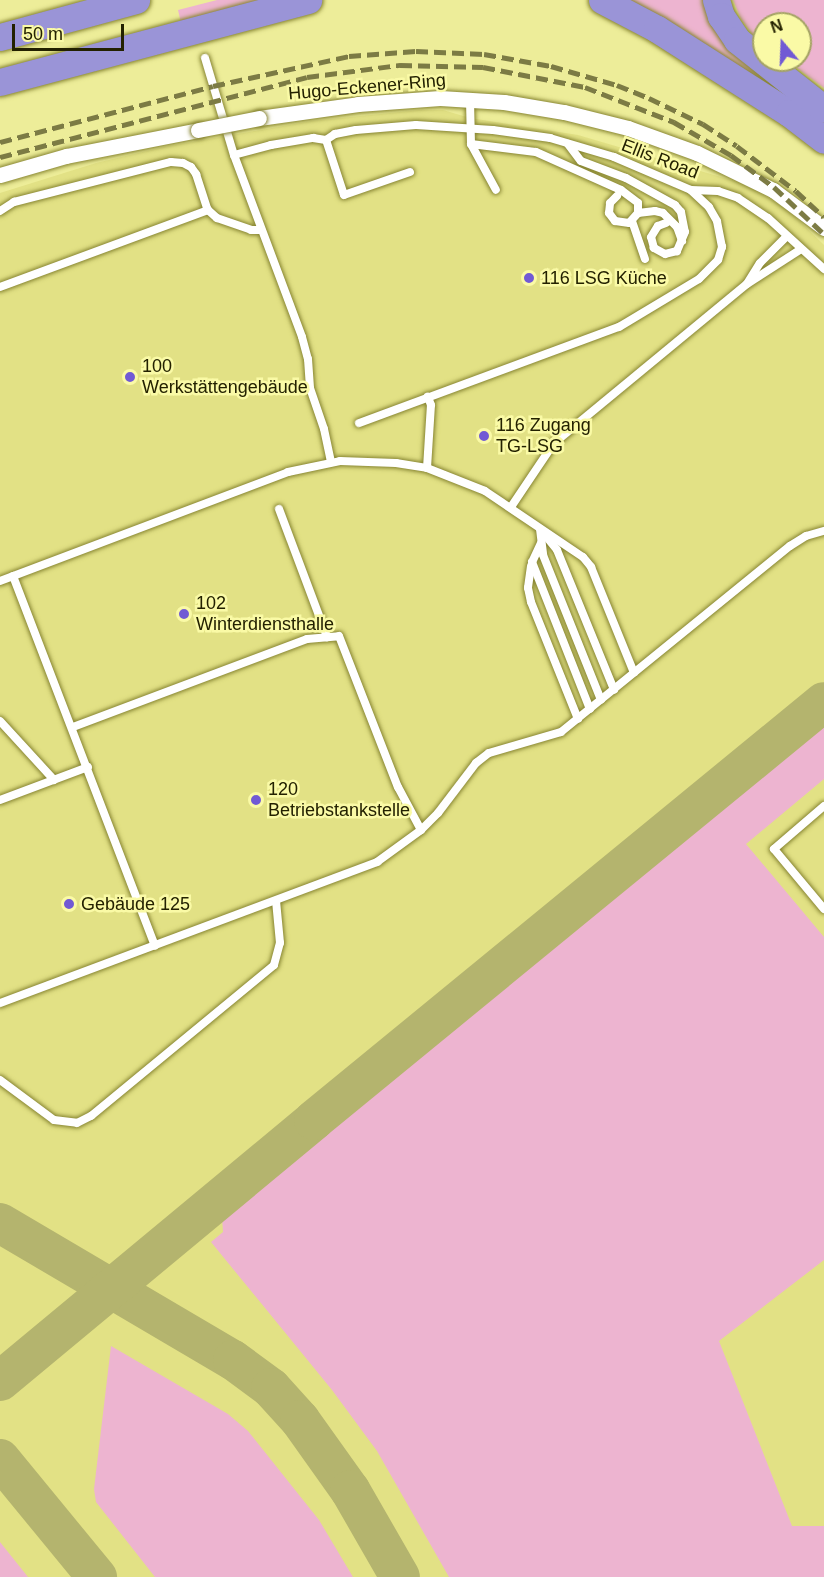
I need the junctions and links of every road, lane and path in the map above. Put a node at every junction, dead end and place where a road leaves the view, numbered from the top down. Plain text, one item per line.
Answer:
1 (136, 0) edge
2 (308, 0) edge
3 (602, 0) edge
4 (716, 0) edge
5 (0, 37) edge
6 (205, 58) dead end
7 (0, 82) edge
8 (470, 98) junction
9 (824, 109) edge
10 (469, 128) junction
11 (326, 140) junction
12 (824, 140) edge
13 (471, 144) junction
14 (568, 144) junction
15 (234, 155) junction
16 (410, 172) dead end
17 (0, 174) edge
18 (496, 190) dead end
19 (691, 190) junction
20 (617, 196) dead end
21 (208, 210) junction
22 (0, 211) edge
23 (638, 213) junction
24 (632, 221) junction
25 (666, 223) dead end
26 (824, 228) edge
27 (261, 230) junction
28 (787, 236) junction
29 (682, 243) junction
30 (801, 249) junction
31 (645, 259) dead end
32 (824, 269) edge
33 (0, 275) edge
34 (747, 284) junction
35 (2, 286) edge
36 (428, 397) junction
37 (359, 423) dead end
38 (330, 462) junction
39 (427, 468) junction
40 (511, 507) junction
41 (279, 509) dead end
42 (540, 529) junction
43 (824, 531) edge
44 (541, 542) junction
45 (532, 562) junction
46 (13, 576) junction
47 (0, 581) edge
48 (327, 637) junction
49 (634, 673) junction
50 (614, 690) junction
51 (601, 700) junction
52 (590, 709) junction
53 (578, 719) junction
54 (0, 721) edge
55 (73, 727) junction
56 (88, 767) junction
57 (54, 780) junction
58 (0, 800) edge
59 (824, 806) edge
60 (421, 830) junction
61 (276, 901) junction
62 (824, 909) edge
63 (155, 946) junction
64 (0, 1004) edge
65 (0, 1080) edge

1 - 5 highway
2 - 7 highway
3 - 12 highway
4 - 9 highway
6 - 15 lane
8 - 10 lane
8 - 17 street, Hugo-Eckener-Ring, bridge
8 - 26 street, Hugo-Eckener-Ring
10 - 11 lane, Ellis Road
10 - 13 lane
10 - 14 lane, Ellis Road
11 - 15 lane, Ellis Road
11 - 16 lane
13 - 18 lane
13 - 23 lane
14 - 19 lane, Ellis Road
14 - 29 lane
15 - 27 lane
19 - 28 lane, Ellis Road
19 - 36 lane
20 - 24 lane
21 - 22 lane
21 - 27 lane
21 - 35 lane
23 - 24 lane
23 - 29 lane
24 - 31 lane
25 - 29 lane
27 - 38 lane
28 - 30 lane, Ellis Road
28 - 34 lane
30 - 32 lane, Ellis Road
30 - 34 lane
33 - 35 lane
34 - 40 lane
36 - 37 lane
36 - 39 lane
38 - 39 lane
38 - 46 lane
39 - 40 lane
40 - 42 lane
41 - 48 lane
42 - 44 lane
42 - 49 lane
42 - 50 lane
43 - 49 lane
44 - 45 lane
44 - 51 lane
45 - 52 lane
45 - 53 lane
46 - 47 lane
46 - 55 lane
48 - 55 lane
48 - 60 lane
49 - 50 lane
50 - 51 lane
51 - 52 lane
52 - 53 lane
53 - 60 lane
54 - 57 lane
55 - 56 lane
56 - 57 lane
56 - 63 lane
57 - 58 lane
59 - 62 lane
60 - 61 lane
61 - 63 lane
61 - 65 lane
63 - 64 lane

